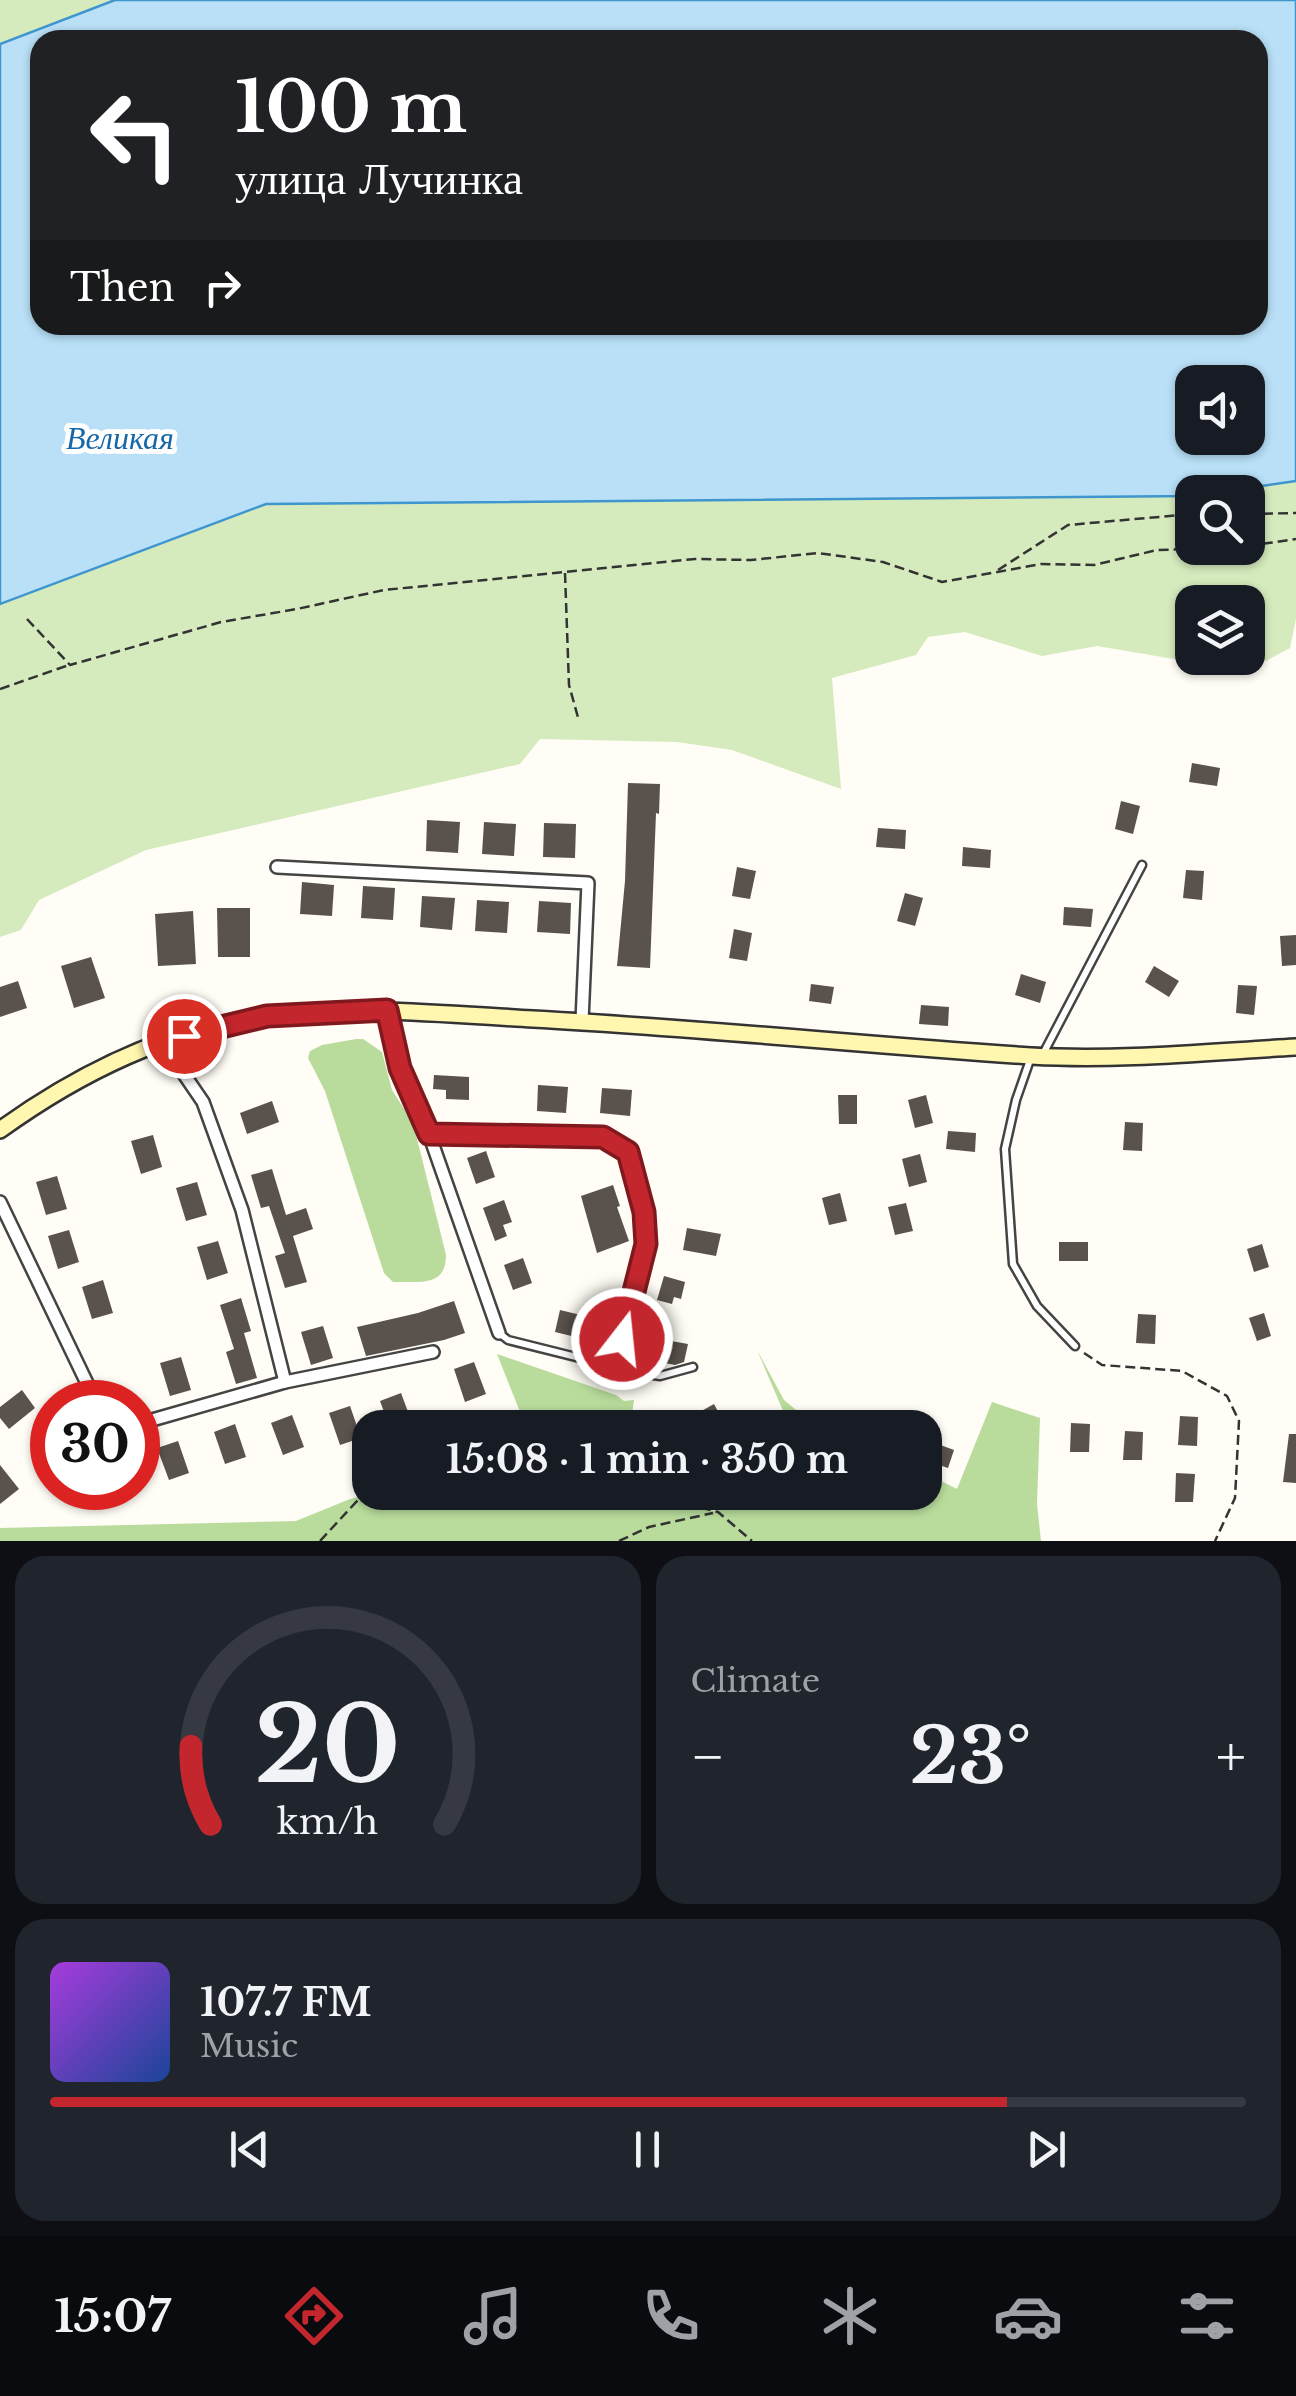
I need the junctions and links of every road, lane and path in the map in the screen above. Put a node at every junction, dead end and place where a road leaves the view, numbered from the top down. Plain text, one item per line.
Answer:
1 (1296, 513) edge
2 (1265, 514) edge
3 (1175, 516) edge
4 (1296, 539) edge
5 (1265, 544) edge
6 (1175, 550) edge
7 (996, 571) junction
8 (566, 572) junction
9 (27, 618) dead end
10 (70, 665) junction
11 (0, 689) edge
12 (579, 721) dead end
13 (1142, 865) dead end
14 (278, 867) dead end
15 (387, 1010) junction
16 (582, 1021) junction
17 (162, 1042) junction
18 (1296, 1048) edge
19 (1037, 1056) junction
20 (0, 1130) edge
21 (429, 1134) junction
22 (0, 1202) edge
23 (499, 1333) joint
24 (1075, 1346) joint
25 (433, 1352) dead end
26 (614, 1366) junction
27 (693, 1367) dead end
28 (85, 1380) edge
29 (285, 1382) junction
30 (160, 1418) edge
31 (352, 1506) edge
32 (710, 1510) edge
33 (718, 1512) junction
34 (320, 1541) edge
35 (619, 1541) edge
36 (752, 1541) edge
37 (1215, 1541) edge

1 - 2 path
3 - 7 path
4 - 5 path
6 - 7 path
7 - 8 path
8 - 10 path
8 - 12 path
9 - 10 path
10 - 11 path
13 - 19 lane
14 - 16 street
15 - 16 street
15 - 17 street
15 - 21 street
16 - 19 street
17 - 20 street
17 - 29 street
18 - 19 street
19 - 24 lane
21 - 23 street
21 - 26 street
22 - 28 street
23 - 26 lane
24 - 37 path
25 - 29 street
26 - 27 lane
29 - 30 street
31 - 34 path
32 - 33 path
33 - 35 path
33 - 36 path

